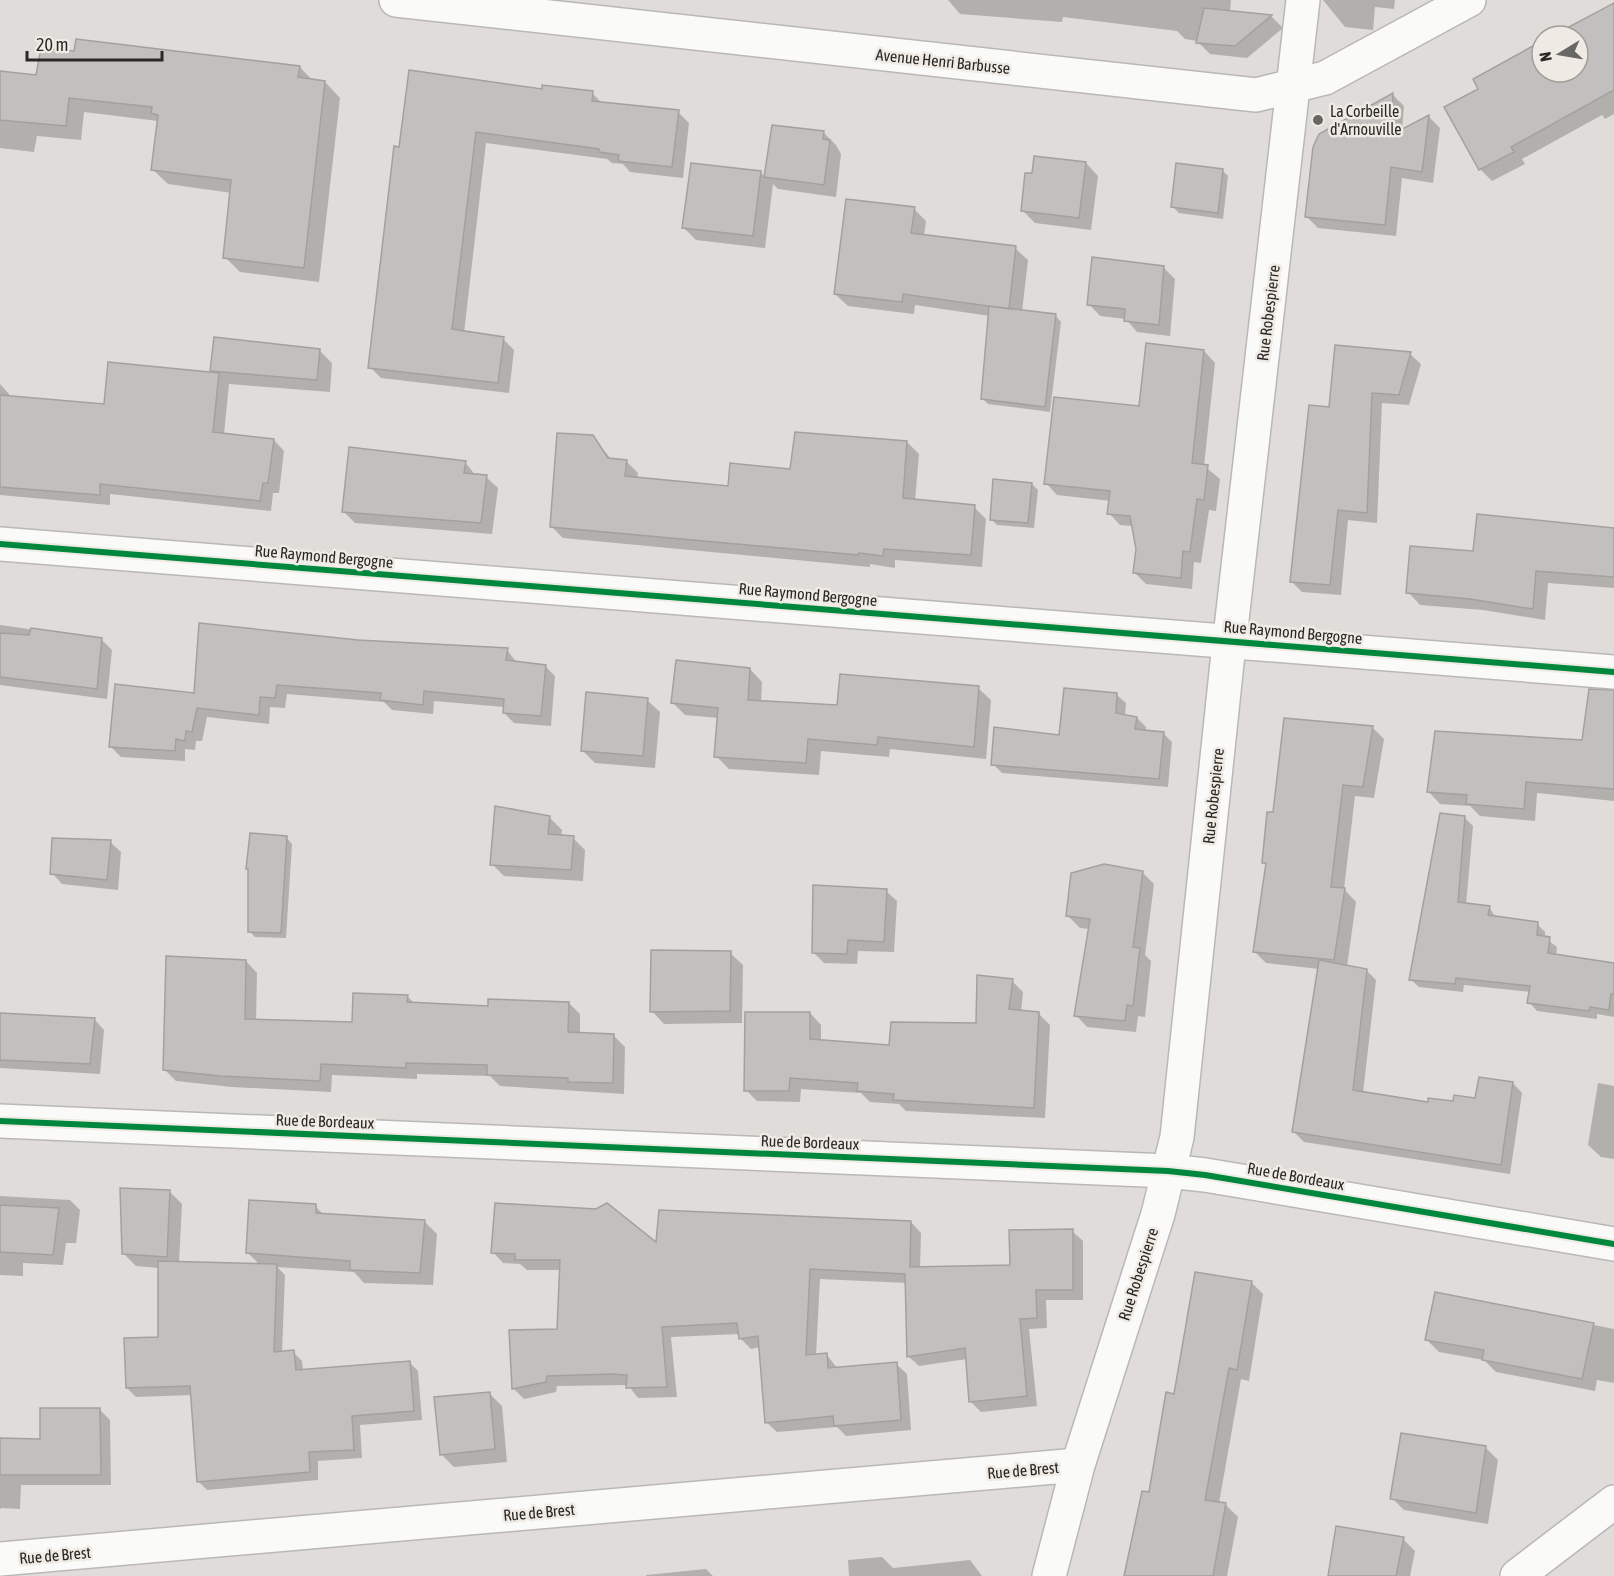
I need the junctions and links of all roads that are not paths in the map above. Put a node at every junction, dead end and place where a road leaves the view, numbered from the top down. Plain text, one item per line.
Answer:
1 (396, 0) edge
2 (1303, 0) edge
3 (1469, 0) edge
4 (1294, 84) junction
5 (0, 544) edge
6 (1230, 641) junction
7 (1614, 672) edge
8 (0, 1120) edge
9 (1168, 1171) junction
10 (1614, 1244) edge
11 (1078, 1465) junction
12 (1614, 1502) edge
13 (0, 1559) edge
14 (1049, 1576) edge
15 (1517, 1576) edge

1 - 4 street, Avenue Henri Barbusse
2 - 4 street, Rue Robespierre
3 - 4 street, Avenue Henri Barbusse
4 - 6 street, Rue Robespierre
5 - 6 street, Rue Raymond Bergogne
6 - 7 street, Rue Raymond Bergogne
6 - 9 street, Rue Robespierre
8 - 9 street, Rue de Bordeaux
9 - 10 street, Rue de Bordeaux
9 - 11 street, Rue Robespierre
11 - 13 street, Rue de Brest
11 - 14 street, Rue Robespierre
12 - 15 street

